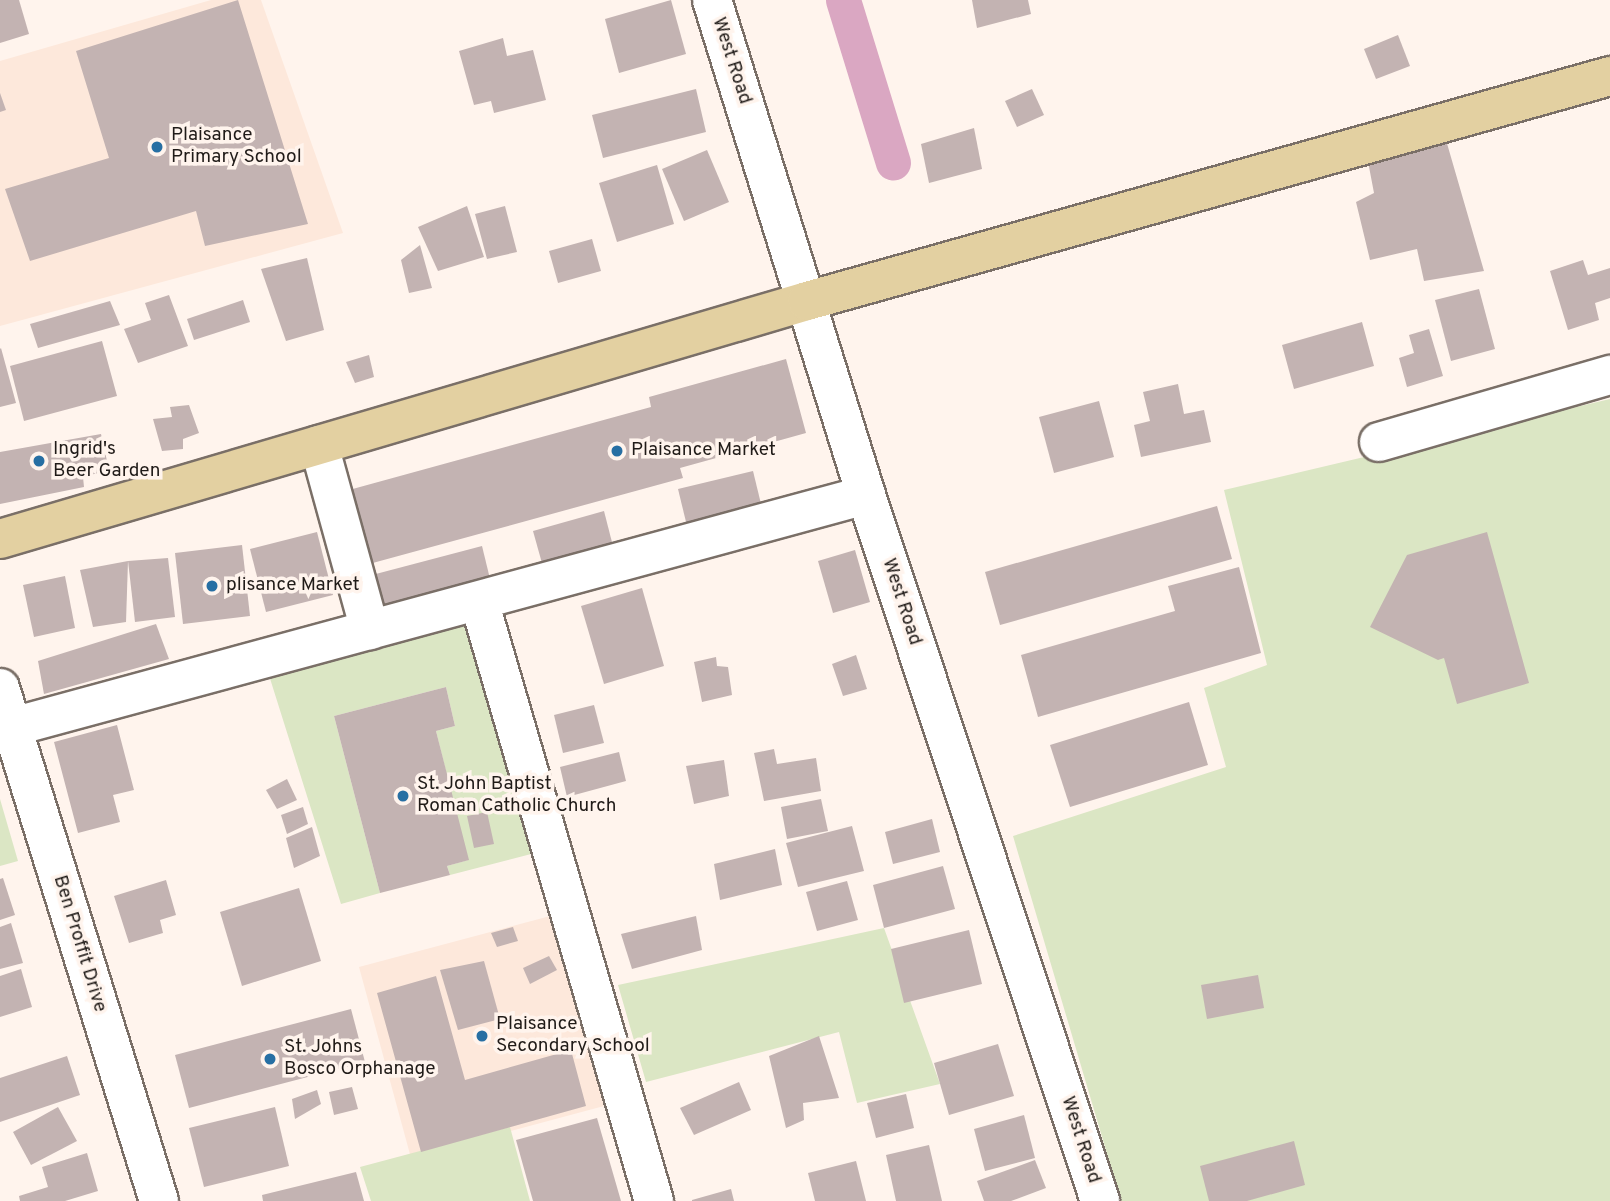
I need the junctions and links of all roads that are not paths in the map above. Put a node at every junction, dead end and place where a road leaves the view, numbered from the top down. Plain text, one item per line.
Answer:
1 (712, 0) edge
2 (1610, 76) edge
3 (807, 301) junction
4 (1610, 374) edge
5 (1379, 442) dead end
6 (318, 445) junction
7 (866, 495) junction
8 (0, 539) edge
9 (479, 600) junction
10 (370, 630) junction
11 (0, 688) edge
12 (12, 727) junction
13 (159, 1201) edge
14 (654, 1201) edge
15 (1100, 1201) edge

1 - 3 street, West Road
2 - 3 main road
3 - 6 main road
3 - 7 street, West Road
4 - 5 street
6 - 8 main road
6 - 10 street
7 - 9 street
7 - 15 street, West Road
9 - 10 street
9 - 14 street
10 - 12 street
11 - 12 street, Ben Proffit Drive
12 - 13 street, Ben Proffit Drive

